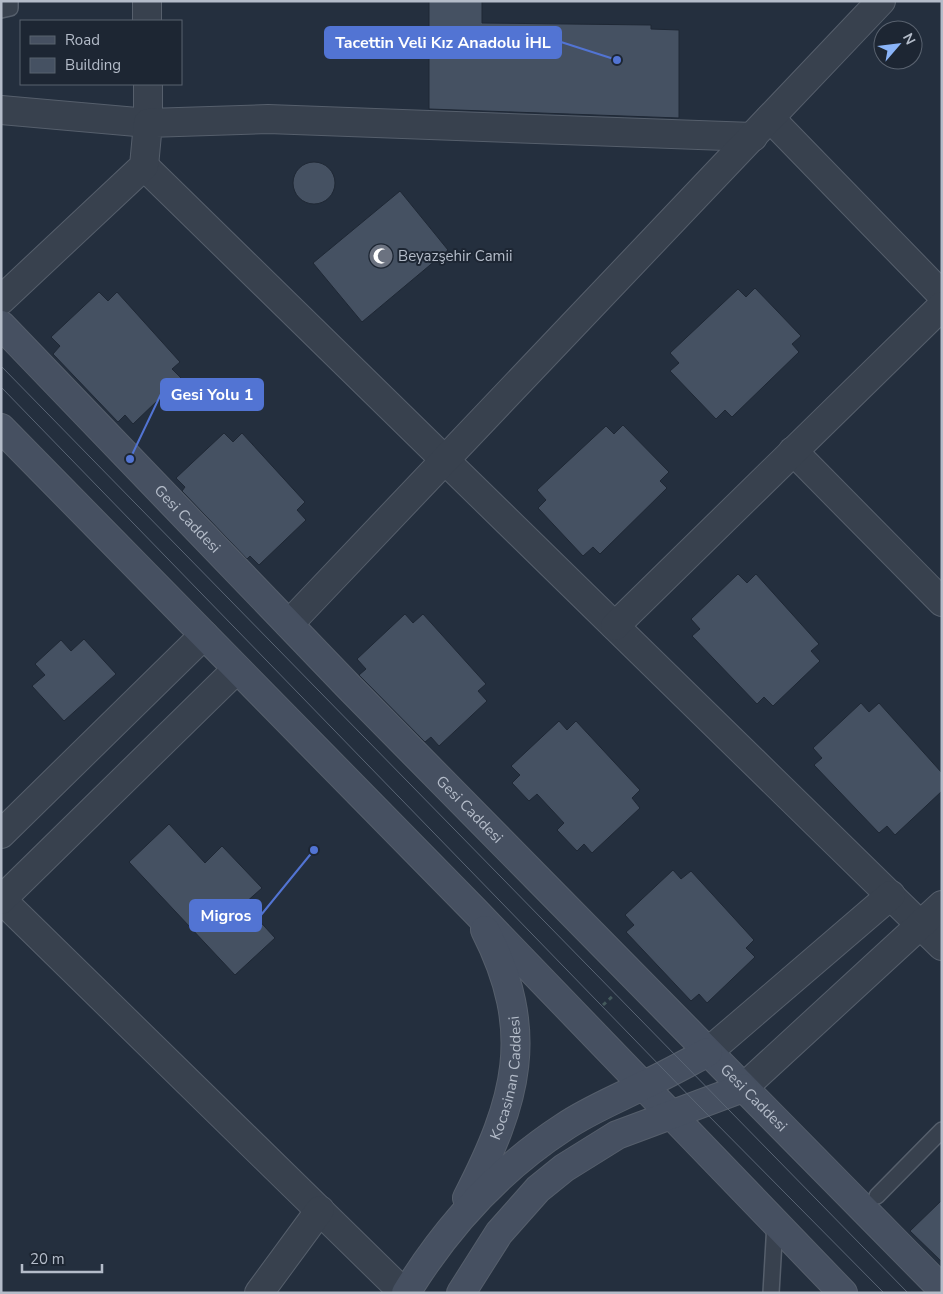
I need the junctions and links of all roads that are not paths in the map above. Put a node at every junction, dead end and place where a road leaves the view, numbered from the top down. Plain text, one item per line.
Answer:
1 (10, 1) edge
2 (147, 1) edge
3 (881, 1) edge
4 (1, 10) edge
5 (148, 20) edge
6 (148, 85) edge
7 (1, 110) edge
8 (148, 123) junction
9 (761, 128) junction
10 (144, 166) junction
11 (942, 295) edge
12 (1, 300) edge
13 (942, 306) edge
14 (1, 325) edge
15 (1, 428) edge
16 (793, 451) junction
17 (445, 460) junction
18 (942, 602) edge
19 (289, 624) junction
20 (615, 626) junction
21 (204, 635) junction
22 (237, 669) junction
23 (1, 834) edge
24 (891, 895) junction
25 (2, 900) edge
26 (942, 905) edge
27 (475, 911) junction
28 (921, 924) junction
29 (942, 946) edge
30 (708, 1052) junction
31 (643, 1086) junction
32 (743, 1088) junction
33 (671, 1114) junction
34 (942, 1130) edge
35 (877, 1196) dead end
36 (320, 1210) junction
37 (775, 1223) junction
38 (442, 1239) junction
39 (942, 1289) edge
40 (258, 1293) edge
41 (405, 1293) edge
42 (462, 1293) edge
43 (771, 1293) edge
44 (843, 1293) edge

1 - 4 lane
2 - 5 street
3 - 9 street
6 - 8 street
7 - 8 street
8 - 9 street
8 - 10 street
9 - 11 street
9 - 17 street
10 - 12 street
10 - 17 street
13 - 16 street
14 - 19 main road, Gesi Caddesi
15 - 21 main road
16 - 18 street
16 - 20 street
17 - 19 street
17 - 20 street
19 - 30 main road, Gesi Caddesi
20 - 24 street
21 - 22 main road
21 - 23 street
22 - 25 street
22 - 27 main road
24 - 28 street
24 - 30 street
25 - 36 street
26 - 28 street
27 - 31 main road
27 - 38 main road, Kocasinan Caddesi
28 - 29 street
28 - 32 street
30 - 31 main road, Kocasinan Caddesi
30 - 32 main road, Gesi Caddesi
31 - 33 main road
31 - 38 main road, Kocasinan Caddesi
32 - 33 main road
32 - 39 main road, Gesi Caddesi
33 - 37 main road
33 - 42 main road
34 - 35 lane
36 - 40 street
36 - 41 street
37 - 43 lane
37 - 44 main road
38 - 41 main road, Kocasinan Caddesi

